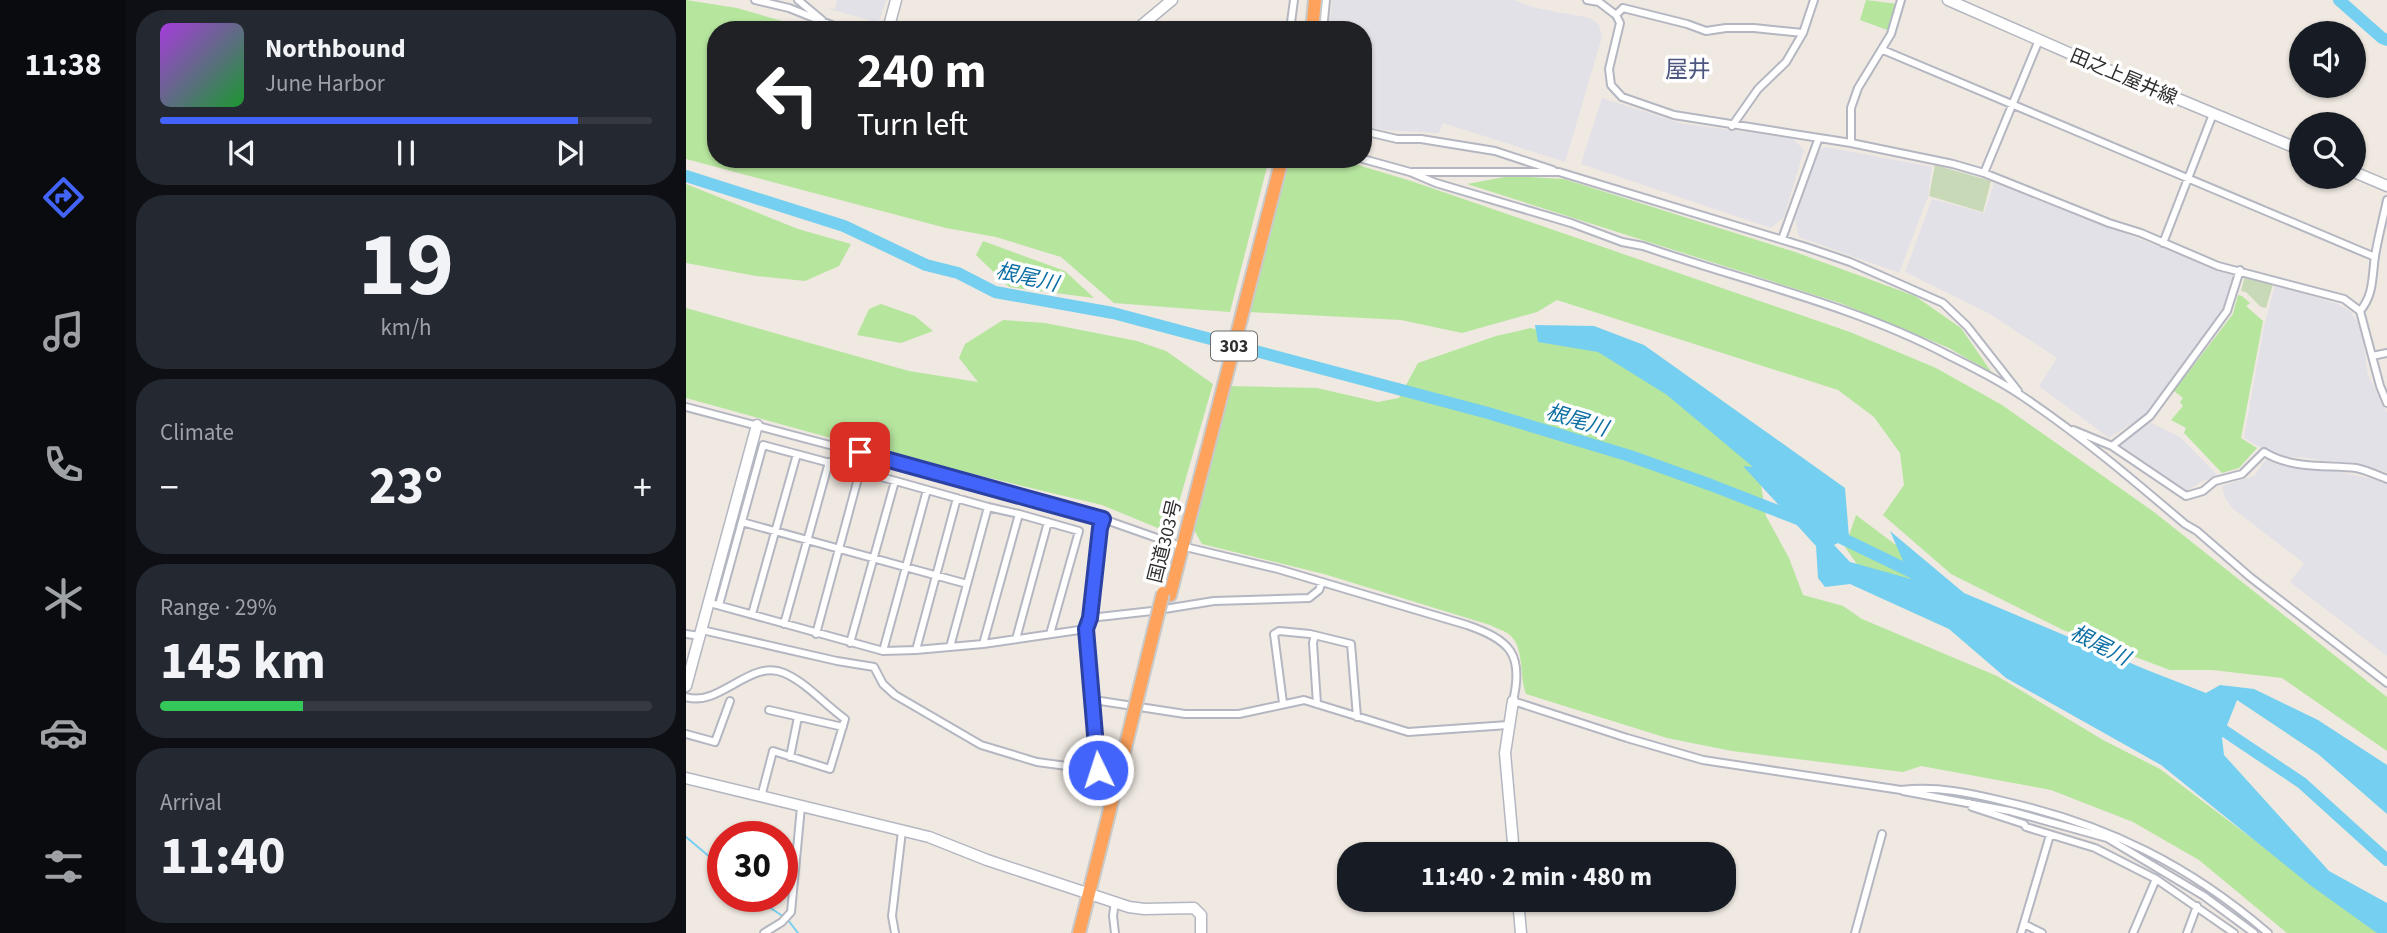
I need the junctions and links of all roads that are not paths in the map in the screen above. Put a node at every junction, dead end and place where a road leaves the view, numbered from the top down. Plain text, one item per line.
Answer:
1 (755, 0) edge
2 (797, 0) edge
3 (896, 0) edge
4 (1172, 0) edge
5 (1294, 0) edge
6 (1309, 0) edge
7 (1315, 0) edge
8 (1326, 0) edge
9 (1587, 0) edge
10 (1814, 0) edge
11 (1901, 0) edge
12 (1948, 0) edge
13 (1616, 15) junction
14 (820, 21) edge
15 (824, 21) edge
16 (890, 21) edge
17 (1147, 21) edge
18 (1291, 21) edge
19 (1306, 21) edge
20 (1313, 21) edge
21 (1324, 21) edge
22 (1803, 33) junction
23 (2039, 40) junction
24 (1883, 50) junction
25 (2012, 104) junction
26 (2213, 114) junction
27 (1732, 126) junction
28 (1372, 133) edge
29 (1818, 139) junction
30 (1851, 143) junction
31 (2289, 145) edge
32 (1372, 161) edge
33 (1273, 168) edge
34 (1280, 168) edge
35 (1410, 172) junction
36 (1559, 172) junction
37 (1984, 173) junction
38 (2366, 177) edge
39 (2188, 178) junction
40 (2387, 185) edge
41 (2387, 200) edge
42 (1782, 239) junction
43 (2163, 243) junction
44 (2375, 257) junction
45 (2240, 270) junction
46 (2360, 310) junction
47 (2387, 353) edge
48 (2372, 356) junction
49 (2021, 395) junction
50 (2387, 403) edge
51 (686, 407) edge
52 (757, 425) junction
53 (2064, 427) junction
54 (2112, 446) junction
55 (797, 454) junction
56 (828, 463) junction
57 (860, 471) junction
58 (2387, 479) edge
59 (895, 481) junction
60 (927, 490) junction
61 (957, 498) junction
62 (988, 507) junction
63 (1019, 514) junction
64 (1103, 519) junction
65 (742, 522) junction
66 (1048, 522) junction
67 (775, 531) junction
68 (1182, 532) junction
69 (807, 540) junction
70 (1180, 546) junction
71 (839, 549) junction
72 (873, 557) junction
73 (906, 566) junction
74 (936, 575) junction
75 (1322, 582) junction
76 (967, 584) junction
77 (714, 604) junction
78 (752, 614) junction
79 (1090, 618) junction
80 (784, 624) junction
81 (1086, 629) junction
82 (701, 633) junction
83 (686, 634) edge
84 (816, 634) junction
85 (1050, 634) junction
86 (1315, 635) junction
87 (1016, 639) junction
88 (850, 643) junction
89 (983, 644) junction
90 (950, 647) junction
91 (916, 650) junction
92 (883, 651) junction
93 (2387, 683) edge
94 (686, 686) edge
95 (686, 697) edge
96 (1094, 700) junction
97 (730, 701) dead end
98 (1513, 701) junction
99 (1283, 703) junction
100 (1317, 704) junction
101 (769, 710) dead end
102 (798, 717) junction
103 (1357, 717) junction
104 (1508, 725) junction
105 (843, 727) junction
106 (686, 734) edge
107 (790, 757) junction
108 (1098, 770) junction
109 (1121, 773) junction
110 (686, 778) edge
111 (1901, 790) junction
112 (761, 797) junction
113 (1969, 802) junction
114 (801, 807) junction
115 (902, 831) junction
116 (1882, 834) dead end
117 (2050, 835) junction
118 (1513, 842) edge
119 (2156, 879) junction
120 (1094, 894) junction
121 (1115, 901) junction
122 (2197, 906) junction
123 (1519, 912) edge
124 (2024, 924) junction
125 (2223, 924) junction
126 (764, 933) edge
127 (895, 933) edge
128 (1079, 933) edge
129 (1086, 933) edge
130 (1115, 933) edge
131 (1201, 933) edge
132 (1521, 933) edge
133 (1855, 933) edge
134 (2021, 933) edge
135 (2042, 933) edge
136 (2133, 933) edge
137 (2187, 933) edge
138 (2218, 933) edge
139 (2234, 933) edge
140 (2254, 933) edge
141 (2269, 933) edge

1 - 14 street
2 - 15 street
3 - 16 street
4 - 17 street
5 - 18 street
6 - 19 highway
7 - 20 highway
8 - 21 street
9 - 13 street
10 - 22 street
11 - 24 street
12 - 23 street, 田之上屋井線
13 - 22 street
13 - 27 street
22 - 27 street
23 - 25 street
23 - 26 street, 田之上屋井線
24 - 25 street
24 - 30 street
25 - 37 street
25 - 39 street
26 - 31 street, 田之上屋井線
26 - 39 street
27 - 29 street
28 - 36 street
29 - 30 street
29 - 42 street
30 - 37 street
32 - 35 street
33 - 68 highway, 国道303号 / 303
34 - 68 highway, 国道303号 / 303
35 - 36 street
35 - 49 street
36 - 42 street
37 - 43 street
38 - 40 street
39 - 43 street
39 - 44 street
41 - 44 street
42 - 49 street
43 - 45 street
44 - 46 street
45 - 46 street
45 - 54 street
46 - 48 street
47 - 48 street
48 - 50 street
49 - 53 street
51 - 52 street
52 - 64 street
52 - 77 street
53 - 54 street
53 - 93 street
54 - 58 street
55 - 56 street
55 - 65 street
55 - 67 street
56 - 57 street
56 - 69 street
57 - 59 street
57 - 71 street
59 - 60 street
59 - 72 street
60 - 61 street
60 - 73 street
61 - 62 street
61 - 74 street
62 - 63 street
62 - 76 street
63 - 66 street
63 - 89 street
64 - 70 street
64 - 79 street
65 - 67 street
65 - 77 street
66 - 85 street
66 - 87 street
67 - 69 street
67 - 78 street
68 - 70 highway, 国道303号 / 303
69 - 71 street
69 - 80 street
70 - 75 street
70 - 109 highway, 国道303号 / 303, bridge
71 - 72 street
71 - 84 street
72 - 73 street
72 - 88 street
73 - 74 street
73 - 92 street
74 - 76 street
74 - 91 street
75 - 79 street
75 - 98 street
76 - 90 street
77 - 78 street
77 - 82 street
78 - 80 street
79 - 81 street
80 - 84 street
81 - 85 street
81 - 96 street
82 - 83 street
82 - 94 street
82 - 108 street
84 - 88 street
85 - 87 street
86 - 99 street
86 - 100 street
86 - 103 street
87 - 89 street
88 - 92 street
89 - 90 street
90 - 91 street
91 - 92 street
95 - 105 street
96 - 99 street
96 - 108 street
97 - 106 street
98 - 104 street
98 - 111 street
99 - 100 street
100 - 103 street
101 - 102 street
102 - 105 street
102 - 107 street
103 - 104 street
104 - 118 street
105 - 107 street
107 - 112 street
108 - 109 street
109 - 120 highway, 国道303号 / 303
110 - 112 street
111 - 113 street
111 - 141 street
112 - 114 street
113 - 117 street
113 - 140 street
114 - 115 street
114 - 126 street
115 - 120 street
115 - 127 street
116 - 133 street
117 - 119 street
117 - 124 street
119 - 122 street
119 - 136 street
120 - 121 street
120 - 128 highway, 国道303号 / 303
120 - 129 highway, 国道303号 / 303
121 - 130 street
121 - 131 street
122 - 125 street
122 - 137 street
123 - 132 street
124 - 134 street
124 - 135 street
125 - 138 street
125 - 139 street

